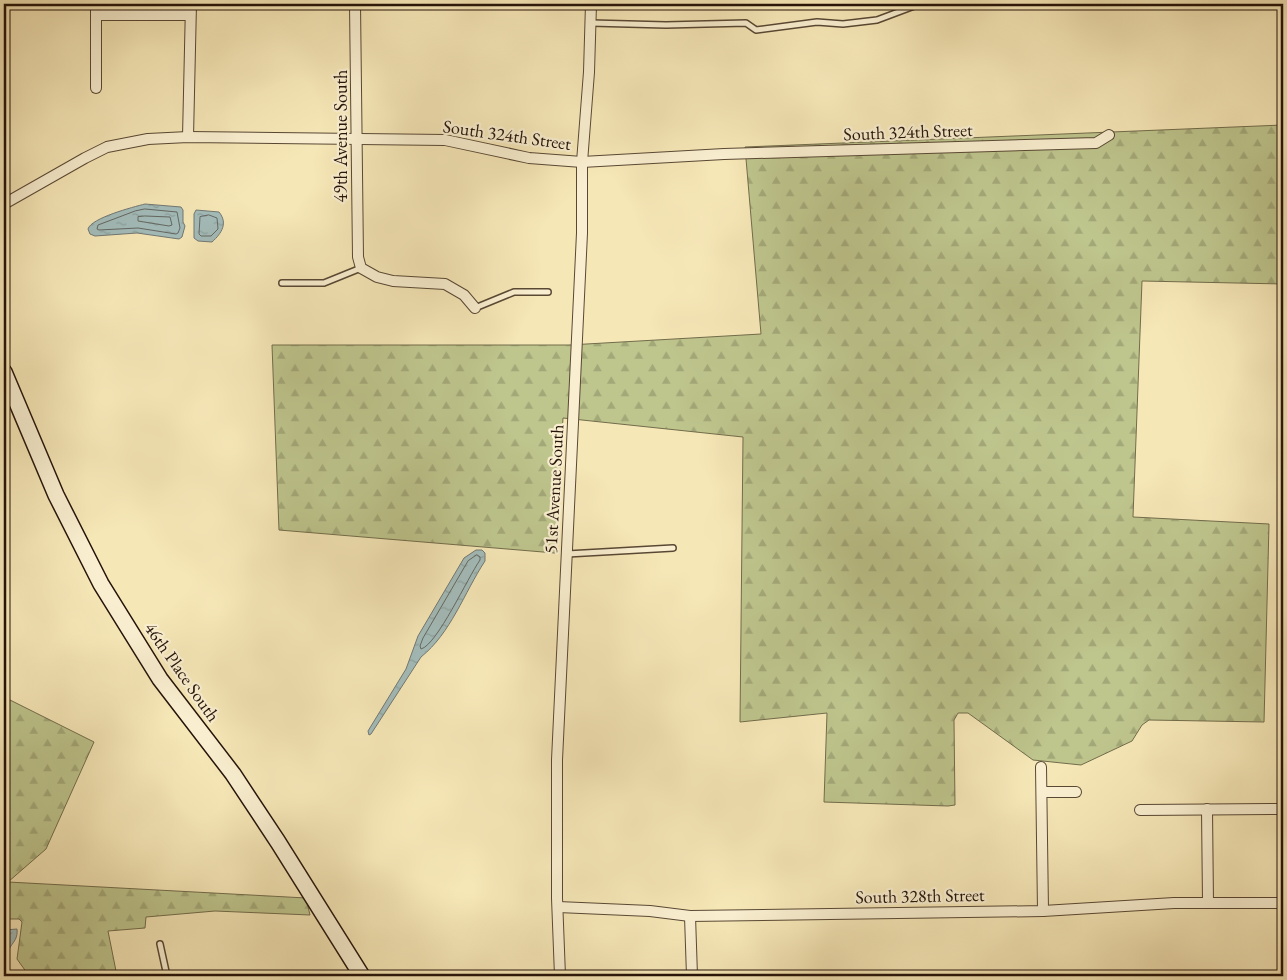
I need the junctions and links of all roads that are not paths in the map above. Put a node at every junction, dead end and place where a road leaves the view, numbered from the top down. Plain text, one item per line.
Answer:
1 (96, 4) edge
2 (355, 4) edge
3 (591, 4) edge
4 (916, 5) dead end
5 (190, 9) edge
6 (96, 15) junction
7 (590, 23) junction
8 (96, 88) dead end
9 (1109, 135) dead end
10 (188, 137) junction
11 (357, 139) junction
12 (582, 162) junction
13 (4, 204) edge
14 (361, 268) junction
15 (282, 283) dead end
16 (548, 292) dead end
17 (475, 308) joint
18 (4, 372) edge
19 (673, 548) dead end
20 (567, 554) junction
21 (1041, 767) dead end
22 (1042, 792) junction
23 (1076, 792) dead end
24 (1206, 809) junction
25 (1280, 809) dead end
26 (1140, 810) dead end
27 (1208, 903) junction
28 (1283, 903) edge
29 (558, 907) junction
30 (1043, 911) junction
31 (690, 916) junction
32 (160, 944) dead end
33 (167, 976) edge
34 (362, 976) edge
35 (560, 976) edge
36 (692, 976) edge

1 - 6 street
2 - 11 street, 49th Avenue South
3 - 7 street, 51st Avenue South
4 - 7 lane
5 - 6 street
5 - 10 street
6 - 8 street
7 - 12 street, 51st Avenue South
9 - 12 street, South 324th Street
10 - 11 street, South 324th Street
10 - 13 street, South 324th Street
11 - 12 street, South 324th Street
11 - 14 street, 49th Avenue South
12 - 20 street, 51st Avenue South
14 - 15 lane
14 - 17 street
16 - 17 lane
18 - 34 street, 46th Place South
19 - 20 lane
20 - 29 street, 51st Avenue South
21 - 22 street
22 - 23 street
22 - 30 street
24 - 25 street
24 - 26 street
24 - 27 street
27 - 28 street, South 328th Street
27 - 30 street, South 328th Street
29 - 31 street, South 328th Street
29 - 35 street, 51st Avenue South
30 - 31 street, South 328th Street
31 - 36 street
32 - 33 lane

